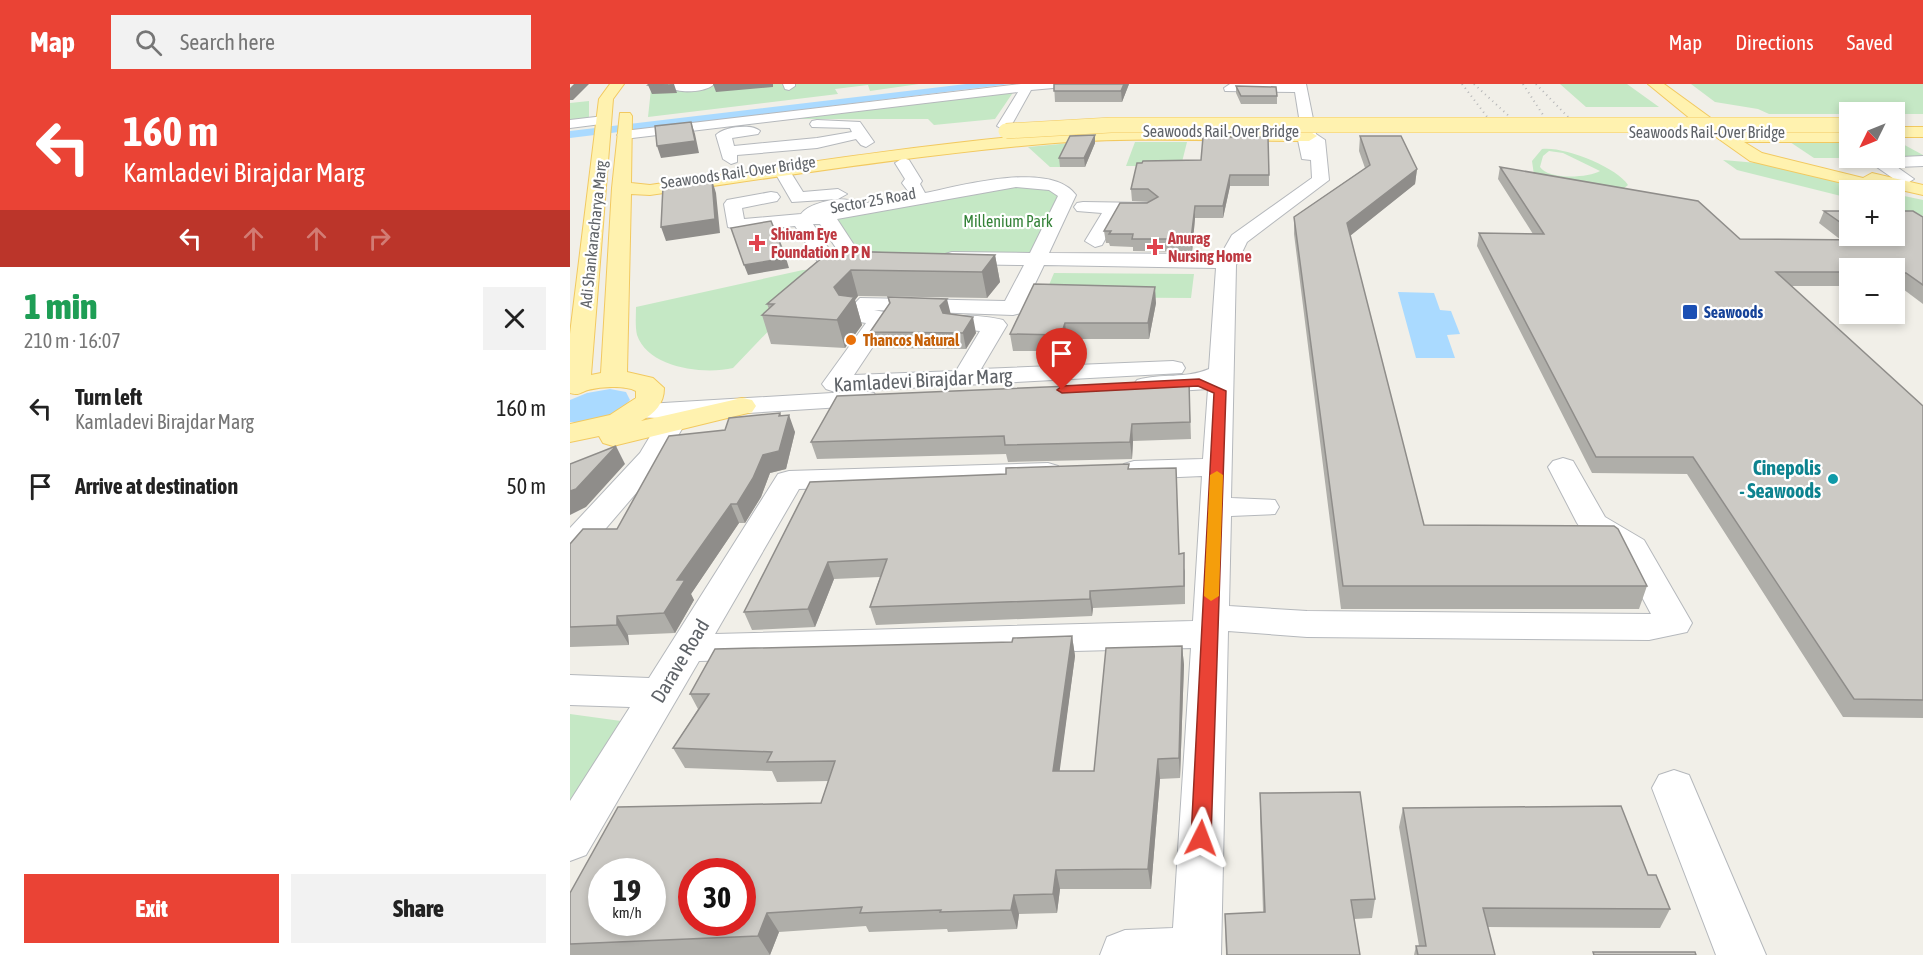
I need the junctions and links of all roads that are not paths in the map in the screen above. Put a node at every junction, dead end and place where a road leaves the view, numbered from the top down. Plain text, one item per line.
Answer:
1 (678, 84) edge
2 (947, 84) edge
3 (1053, 84) edge
4 (1655, 84) edge
5 (706, 86) edge
6 (1282, 86) edge
7 (1300, 86) edge
8 (1027, 87) junction
9 (1230, 88) dead end
10 (624, 93) edge
11 (1696, 114) junction
12 (1722, 120) junction
13 (1839, 120) edge
14 (1905, 120) edge
15 (1923, 120) edge
16 (570, 124) edge
17 (1839, 125) edge
18 (1923, 125) edge
19 (625, 128) junction
20 (1307, 128) junction
21 (603, 129) junction
22 (1003, 130) junction
23 (1839, 132) edge
24 (1923, 132) edge
25 (1725, 137) junction
26 (1747, 137) junction
27 (1839, 137) edge
28 (1908, 138) edge
29 (868, 139) joint
30 (581, 141) dead end
31 (729, 155) junction
32 (1923, 161) edge
33 (713, 162) dead end
34 (903, 163) dead end
35 (783, 171) junction
36 (762, 173) junction
37 (1036, 180) junction
38 (1877, 180) edge
39 (1881, 180) edge
40 (1898, 180) edge
41 (622, 184) junction
42 (1905, 186) edge
43 (1905, 186) edge
44 (598, 187) junction
45 (909, 187) junction
46 (1923, 190) edge
47 (851, 192) dead end
48 (771, 197) junction
49 (1923, 198) edge
50 (1083, 207) junction
51 (1114, 207) junction
52 (1148, 208) edge
53 (828, 218) junction
54 (805, 219) junction
55 (1265, 220) junction
56 (778, 221) junction
57 (1288, 226) dead end
58 (1095, 241) dead end
59 (852, 257) junction
60 (935, 262) edge
61 (1045, 263) junction
62 (1215, 265) junction
63 (830, 266) junction
64 (1204, 326) dead end
65 (1208, 375) junction
66 (964, 378) junction
67 (614, 380) junction
68 (847, 384) junction
69 (574, 389) edge
70 (645, 402) junction
71 (742, 406) junction
72 (672, 422) junction
73 (570, 433) edge
74 (570, 452) edge
75 (1217, 467) junction
76 (1563, 467) dead end
77 (1110, 470) edge
78 (1074, 471) edge
79 (1215, 507) junction
80 (1264, 507) dead end
81 (570, 542) edge
82 (1210, 626) junction
83 (688, 648) junction
84 (570, 690) edge
85 (660, 693) junction
86 (1674, 788) dead end
87 (570, 841) edge
88 (1196, 954) edge
89 (1125, 955) edge
90 (1741, 955) edge

1 - 5 street
2 - 19 street
3 - 8 street
4 - 11 main road
6 - 7 street
6 - 9 street
7 - 20 street
8 - 19 street
8 - 22 street
10 - 19 main road, Adi Shankaracharya Marg
10 - 21 main road, Adi Shankaracharya Marg
11 - 12 main road
11 - 25 main road
12 - 13 main road
12 - 26 main road
14 - 15 main road
16 - 21 street
17 - 22 main road, Seawoods Rail-Over Bridge, bridge
18 - 28 main road
19 - 41 main road, Adi Shankaracharya Marg
20 - 22 main road
20 - 35 main road
20 - 55 street
20 - 62 street
21 - 30 street
21 - 44 main road, Adi Shankaracharya Marg
22 - 23 main road, Seawoods Rail-Over Bridge
22 - 41 main road, Seawoods Rail-Over Bridge
22 - 41 main road, Seawoods Rail-Over Bridge
24 - 28 main road
25 - 26 main road
25 - 38 main road
26 - 27 main road
26 - 39 main road
29 - 31 main road
29 - 31 street
31 - 33 main road
32 - 40 street
34 - 45 street
35 - 36 main road
35 - 47 street
36 - 41 main road
36 - 48 street
37 - 45 street, Sector 25 Road
37 - 50 street, Sector 25 Road
37 - 53 street, Sector 25 Road
37 - 61 street, Sector 25 Road
41 - 44 main road, Seawoods Rail-Over Bridge
41 - 67 main road, Adi Shankaracharya Marg
42 - 46 main road
43 - 49 main road
44 - 69 main road, Adi Shankaracharya Marg
45 - 54 street, Sector 25 Road
48 - 56 street
48 - 56 street
50 - 51 street
50 - 61 street
51 - 52 street
51 - 58 street
53 - 54 street
53 - 59 street, Sector 25 Road
54 - 56 street
54 - 63 street, Sector 25 Road
55 - 57 street
55 - 62 street
59 - 63 street
59 - 63 street
60 - 61 street
61 - 62 street
61 - 68 street
62 - 64 street
62 - 65 street
65 - 66 street, Kamladevi Birajdar Marg
65 - 71 street, Kamladevi Birajdar Marg
65 - 75 street
66 - 68 street, Kamladevi Birajdar Marg
66 - 68 street
67 - 69 main road
67 - 70 main road
68 - 70 street, Kamladevi Birajdar Marg
70 - 71 street, Kamladevi Birajdar Marg
70 - 73 main road
71 - 72 main road
72 - 74 main road
72 - 81 street
75 - 77 street
75 - 79 street
76 - 82 street
78 - 83 street, Darave Road
79 - 80 street
79 - 82 street
82 - 83 street
82 - 88 street
83 - 85 street, Darave Road
84 - 85 street
85 - 87 street, Darave Road
86 - 90 street
88 - 89 street

